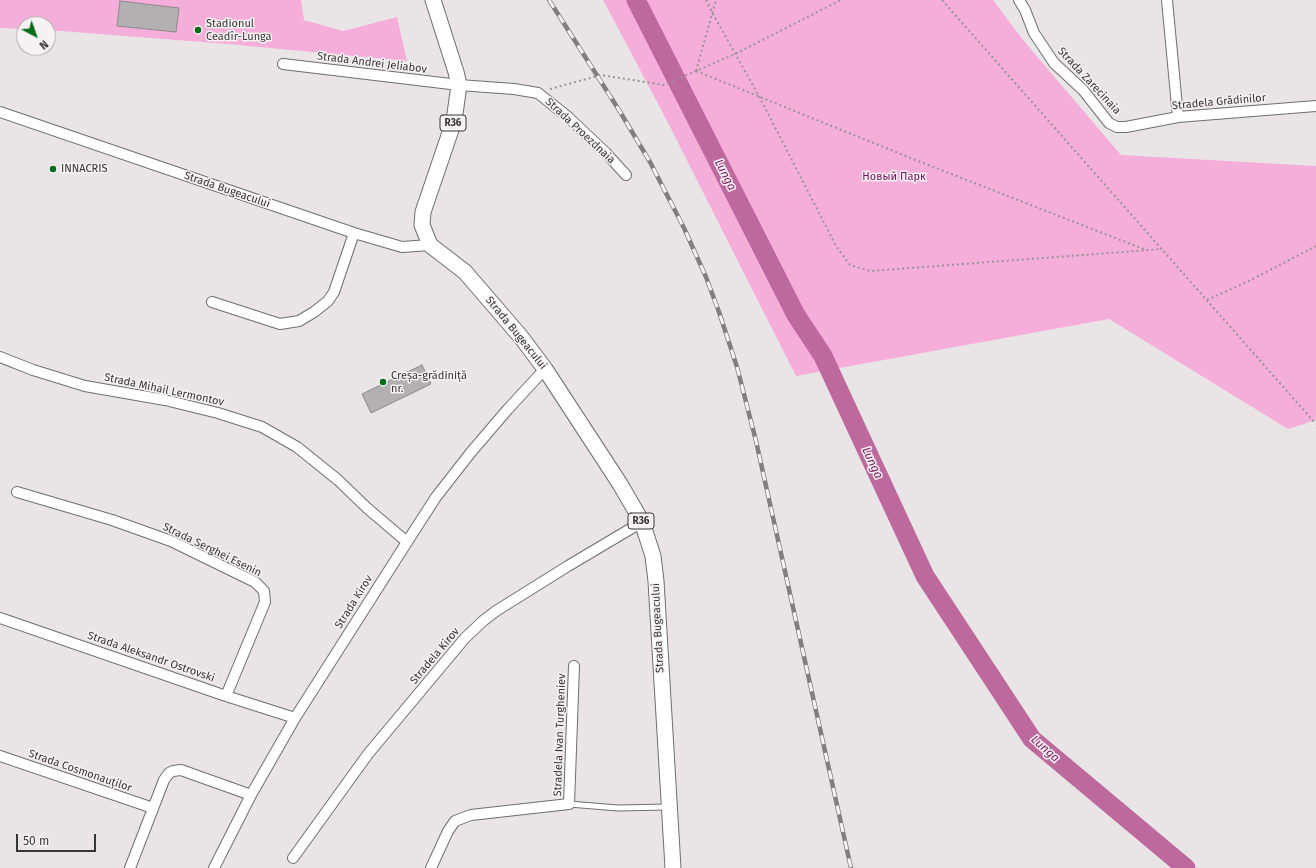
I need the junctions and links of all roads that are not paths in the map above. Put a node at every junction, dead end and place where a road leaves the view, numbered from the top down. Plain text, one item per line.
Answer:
1 (433, 0) edge
2 (1019, 0) edge
3 (1167, 0) edge
4 (283, 64) dead end
5 (459, 85) junction
6 (1316, 106) edge
7 (0, 112) edge
8 (1178, 118) junction
9 (1126, 127) joint
10 (626, 175) dead end
11 (354, 233) junction
12 (430, 244) junction
13 (212, 302) dead end
14 (0, 357) edge
15 (545, 369) junction
16 (17, 492) dead end
17 (642, 522) junction
18 (407, 542) junction
19 (0, 618) edge
20 (574, 666) dead end
21 (226, 696) junction
22 (295, 718) junction
23 (0, 756) edge
24 (251, 795) junction
25 (569, 804) junction
26 (668, 807) junction
27 (153, 808) junction
28 (293, 858) dead end
29 (130, 868) edge
30 (214, 868) edge
31 (431, 868) edge
32 (673, 868) edge

1 - 5 main road, R36
2 - 9 street, Strada Zarecinaia
3 - 8 street
4 - 5 street, Strada Andrei Jeliabov
5 - 10 street, Strada Proezdnaia
5 - 12 main road, R36
6 - 8 street, Stradela Grădinilor
7 - 11 street, Strada Bugeacului
8 - 9 street, Stradela Grădinilor
11 - 12 street, Strada Bugeacului
11 - 13 street
12 - 15 main road, Strada Bugeacului / R36
14 - 18 street, Strada Mihail Lermontov
15 - 17 main road, Strada Bugeacului / R36
15 - 18 street, Strada Kirov
16 - 21 street, Strada Serghei Esenin
17 - 26 main road, Strada Bugeacului / R36
17 - 28 street, Stradela Kirov
18 - 22 street, Strada Kirov
19 - 21 street, Strada Aleksandr Ostrovski
20 - 25 street, Stradela Ivan Turgheniev
21 - 22 street, Strada Aleksandr Ostrovski
22 - 24 street, Strada Kirov
23 - 27 street, Strada Cosmonauților
24 - 27 street
24 - 30 street, Strada Kirov
25 - 26 lane
25 - 31 street, Stradela Ivan Turgheniev
26 - 32 main road, Strada Bugeacului / R36
27 - 29 street

